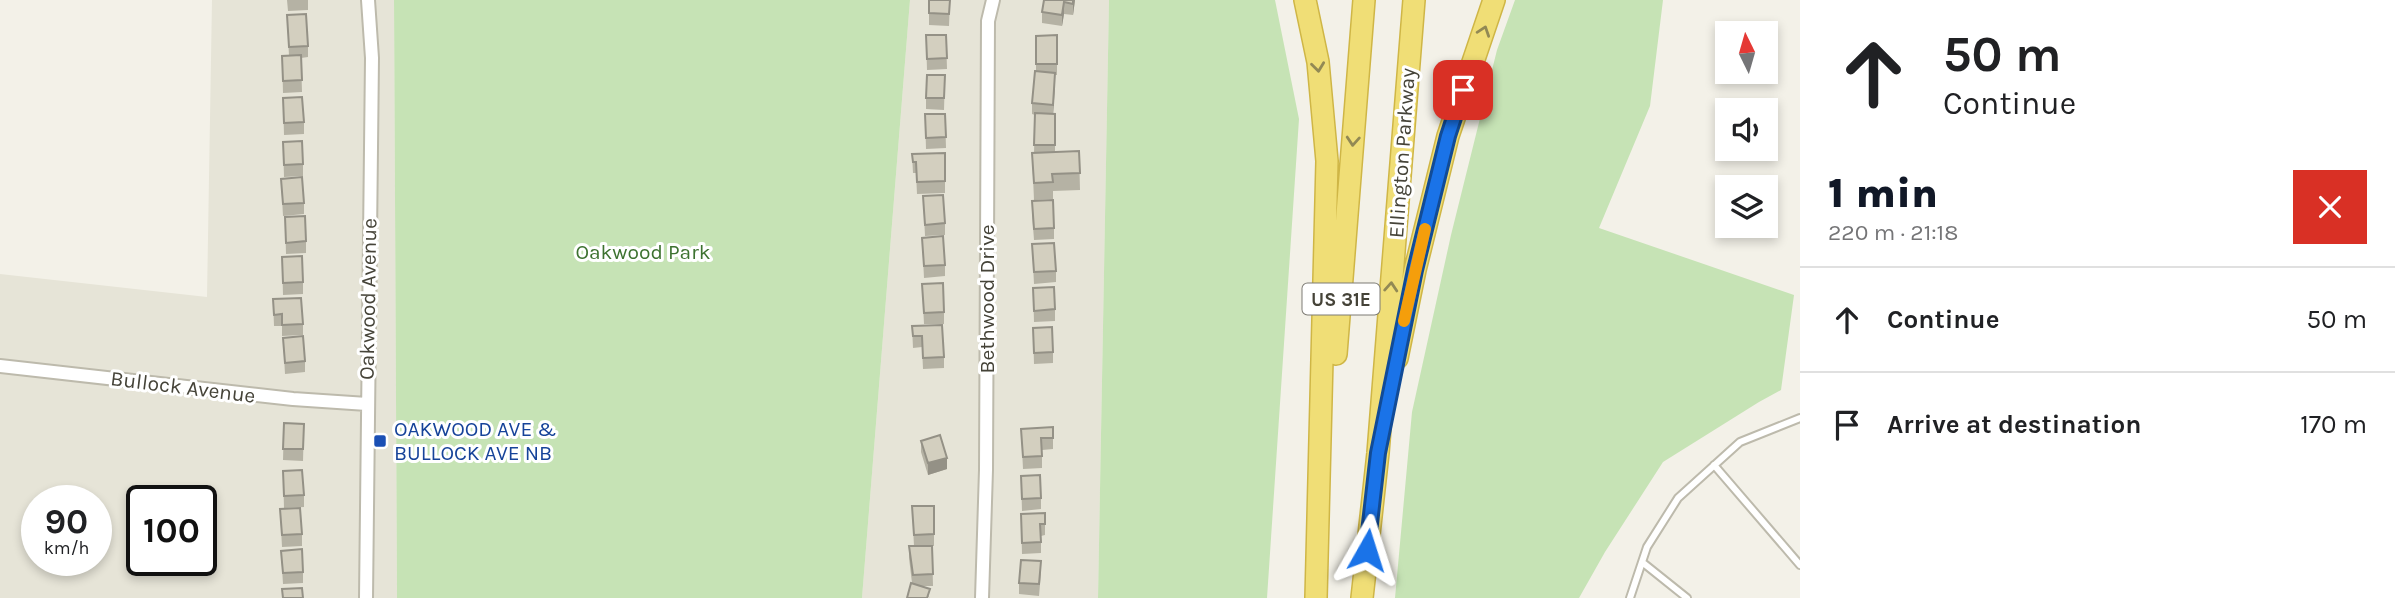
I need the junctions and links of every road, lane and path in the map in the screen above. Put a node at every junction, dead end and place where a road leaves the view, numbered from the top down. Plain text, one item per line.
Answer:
1 (368, 0) edge
2 (993, 0) edge
3 (1305, 0) edge
4 (1364, 0) edge
5 (1414, 0) edge
6 (1494, 0) edge
7 (0, 366) edge
8 (367, 404) junction
9 (1800, 418) edge
10 (1378, 453) junction
11 (1714, 465) junction
12 (1642, 562) junction
13 (1800, 565) edge
14 (366, 598) edge
15 (982, 598) edge
16 (1316, 598) edge
17 (1362, 598) edge
18 (1630, 598) edge
19 (1687, 598) edge

1 - 8 street, Oakwood Avenue
2 - 15 street, Bethwood Drive
3 -> 16 highway
4 -> 16 highway, US 31E
10 -> 5 highway, Ellington Parkway / US 31E
10 -> 6 highway
7 - 8 street, Bullock Avenue
8 - 14 street, Oakwood Avenue
9 - 11 lane
10 - 17 highway, Ellington Parkway / US 31E
11 - 12 lane
11 - 13 lane
12 - 18 lane
12 - 19 lane

